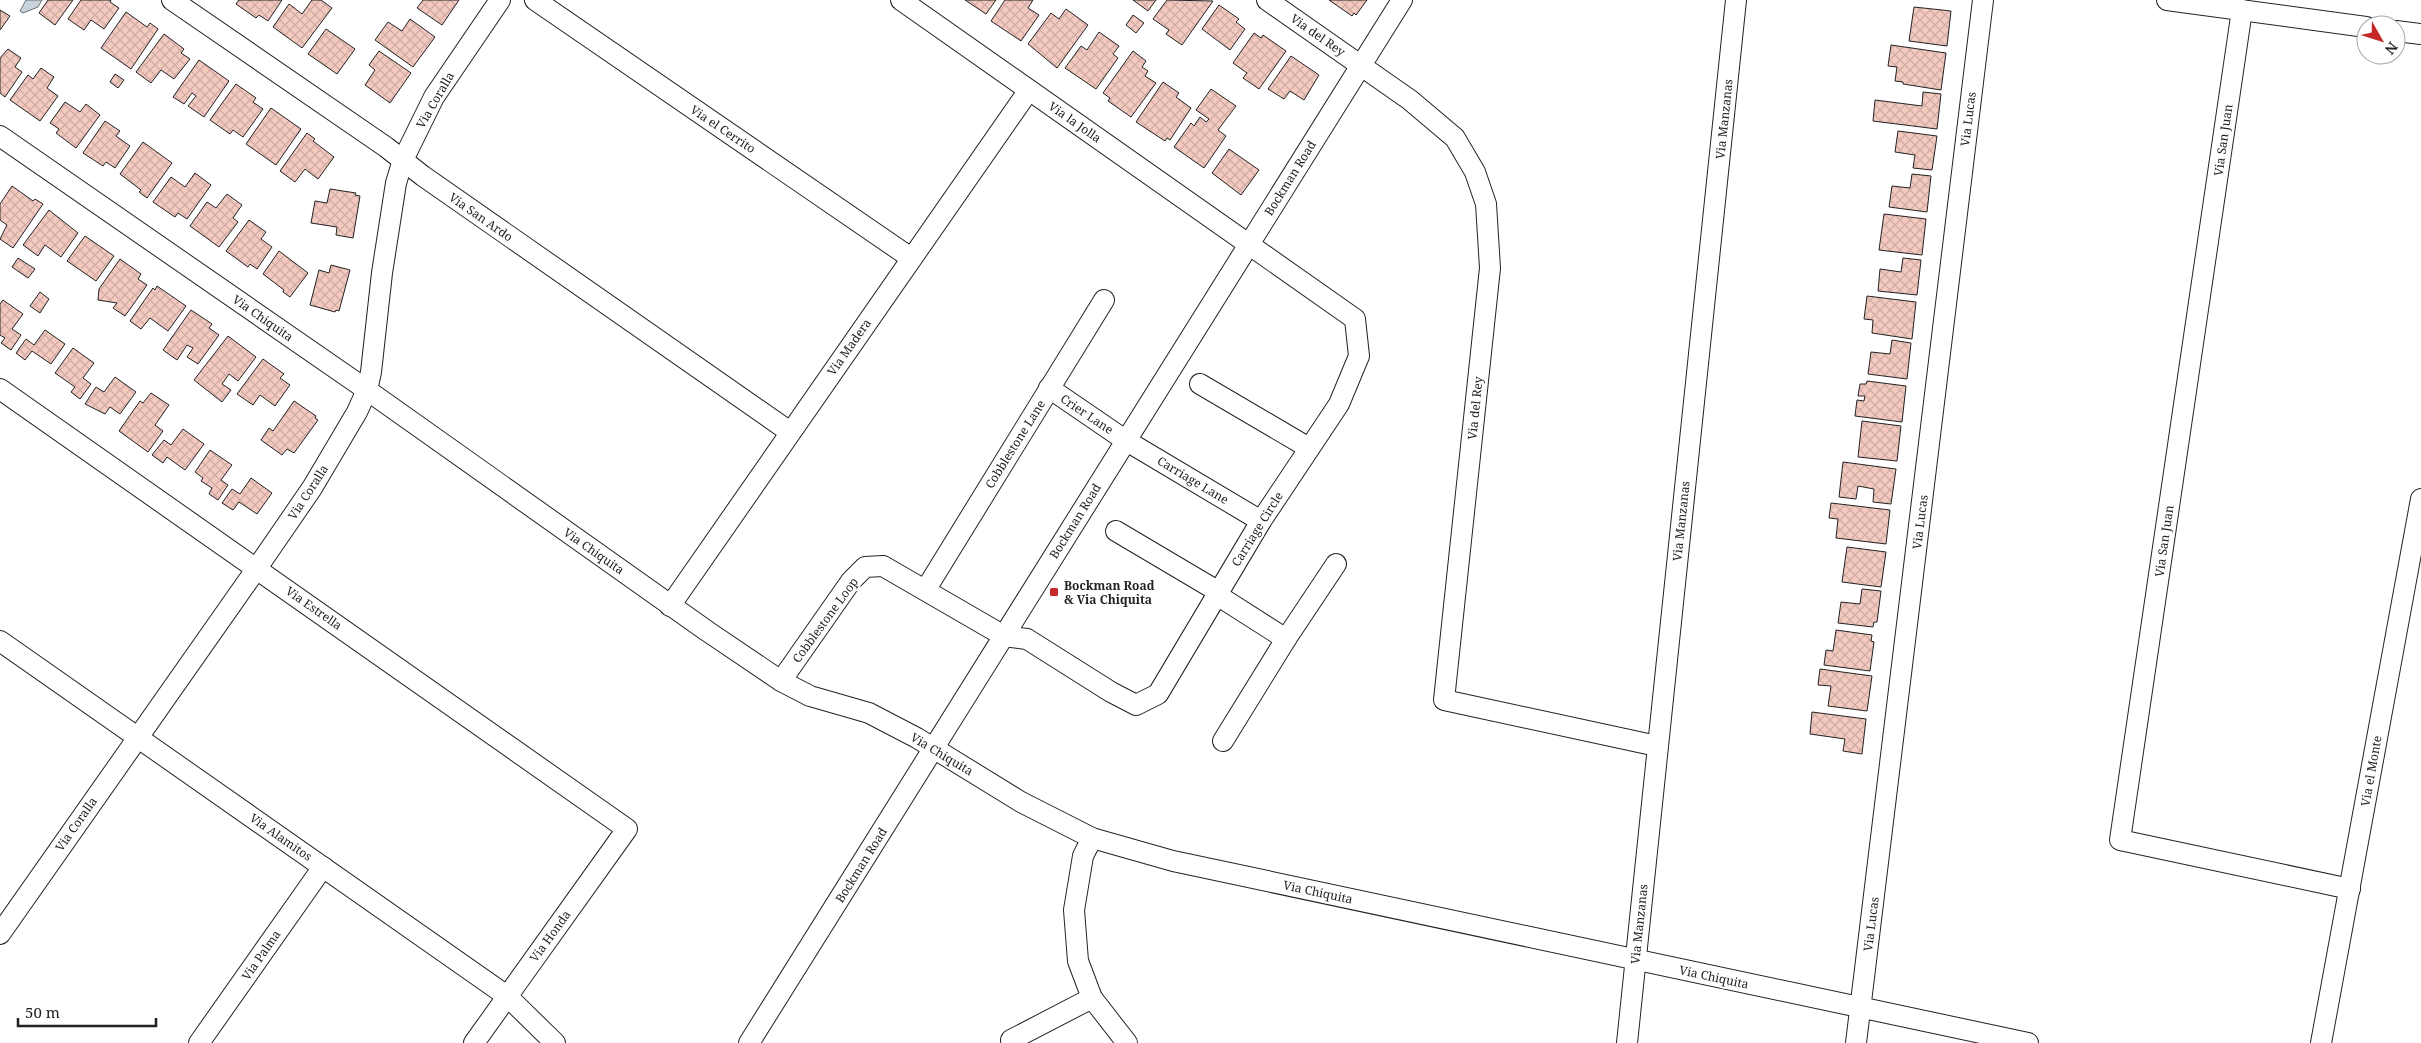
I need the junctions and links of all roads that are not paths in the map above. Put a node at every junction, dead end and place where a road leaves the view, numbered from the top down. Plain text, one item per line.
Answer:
1 (172, 0) edge
2 (500, 0) edge
3 (535, 0) edge
4 (901, 0) edge
5 (1267, 0) edge
6 (1402, 0) edge
7 (1736, 0) edge
8 (1983, 0) edge
9 (2167, 0) edge
10 (2242, 10) junction
11 (2356, 26) edge
12 (2406, 32) edge
13 (2421, 34) edge
14 (1360, 66) junction
15 (1029, 90) junction
16 (0, 136) edge
17 (403, 160) junction
18 (1249, 243) junction
19 (911, 258) junction
20 (1104, 300) dead end
21 (1200, 384) dead end
22 (1049, 388) junction
23 (0, 389) edge
24 (367, 390) junction
25 (790, 432) junction
26 (1125, 440) junction
27 (1309, 448) junction
28 (2421, 499) edge
29 (1261, 520) junction
30 (1116, 531) dead end
31 (1336, 564) dead end
32 (257, 568) junction
33 (926, 589) junction
34 (1218, 594) junction
35 (670, 606) junction
36 (1004, 636) junction
37 (1286, 639) junction
38 (0, 640) edge
39 (782, 681) junction
40 (137, 737) junction
41 (1223, 741) dead end
42 (1657, 746) junction
43 (934, 748) junction
44 (627, 829) joint
45 (1092, 838) junction
46 (323, 867) junction
47 (2350, 889) junction
48 (0, 934) edge
49 (1636, 960) junction
50 (507, 996) junction
51 (1092, 998) junction
52 (1861, 1008) junction
53 (1011, 1040) dead end
54 (199, 1043) edge
55 (474, 1043) edge
56 (555, 1043) edge
57 (749, 1043) edge
58 (1127, 1043) edge
59 (1627, 1043) edge
60 (1856, 1043) edge
61 (2028, 1043) edge
62 (2321, 1043) edge

1 - 17 street, Via San Ardo
2 - 17 street, Via Coralla
3 - 19 street, Via el Cerrito
4 - 15 street, Via la Jolla
5 - 14 street, Via del Rey
6 - 14 street, Bockman Road
7 - 42 street, Via Manzanas
8 - 52 street, Via Lucas
9 - 10 street
10 - 11 street
10 - 47 street, Via San Juan
12 - 13 street
14 - 18 street, Bockman Road
14 - 42 street, Via del Rey
15 - 18 street, Via la Jolla
15 - 19 street, Via Madera
16 - 24 street, Via Chiquita
17 - 24 street, Via Coralla
17 - 25 street, Via San Ardo
18 - 26 street, Bockman Road
18 - 27 street, Carriage Circle
19 - 25 street, Via Madera
20 - 22 street, Cobblestone Lane
21 - 27 street
22 - 26 street, Crier Lane
22 - 33 street, Cobblestone Lane
23 - 32 street, Via Estrella
24 - 32 street, Via Coralla
24 - 35 street, Via Chiquita
25 - 35 street, Via Madera
26 - 29 street, Carriage Lane
26 - 36 street, Bockman Road
27 - 29 street, Carriage Circle
28 - 47 street, Via el Monte
29 - 34 street, Carriage Circle
30 - 34 street
31 - 37 street
32 - 40 street, Via Coralla
32 - 44 street, Via Estrella
33 - 36 street, Cobblestone Loop
33 - 39 street, Cobblestone Loop
34 - 36 street, Carriage Circle
34 - 37 street
35 - 39 street, Via Chiquita
36 - 43 street, Bockman Road
37 - 41 street
38 - 40 street, Via Alamitos
39 - 43 street, Via Chiquita
40 - 46 street, Via Alamitos
40 - 48 street, Via Coralla
42 - 49 street, Via Manzanas
43 - 45 street, Via Chiquita
43 - 57 street, Bockman Road
44 - 50 street, Via Honda
45 - 49 street, Via Chiquita
45 - 51 street
46 - 50 street, Via Alamitos
46 - 54 street, Via Palma
47 - 62 street, Via el Monte
49 - 52 street, Via Chiquita
49 - 59 street, Via Manzanas
50 - 55 street, Via Honda
50 - 56 street, Via Alamitos
51 - 53 street
51 - 58 street
52 - 60 street, Via Lucas
52 - 61 street, Via Chiquita

